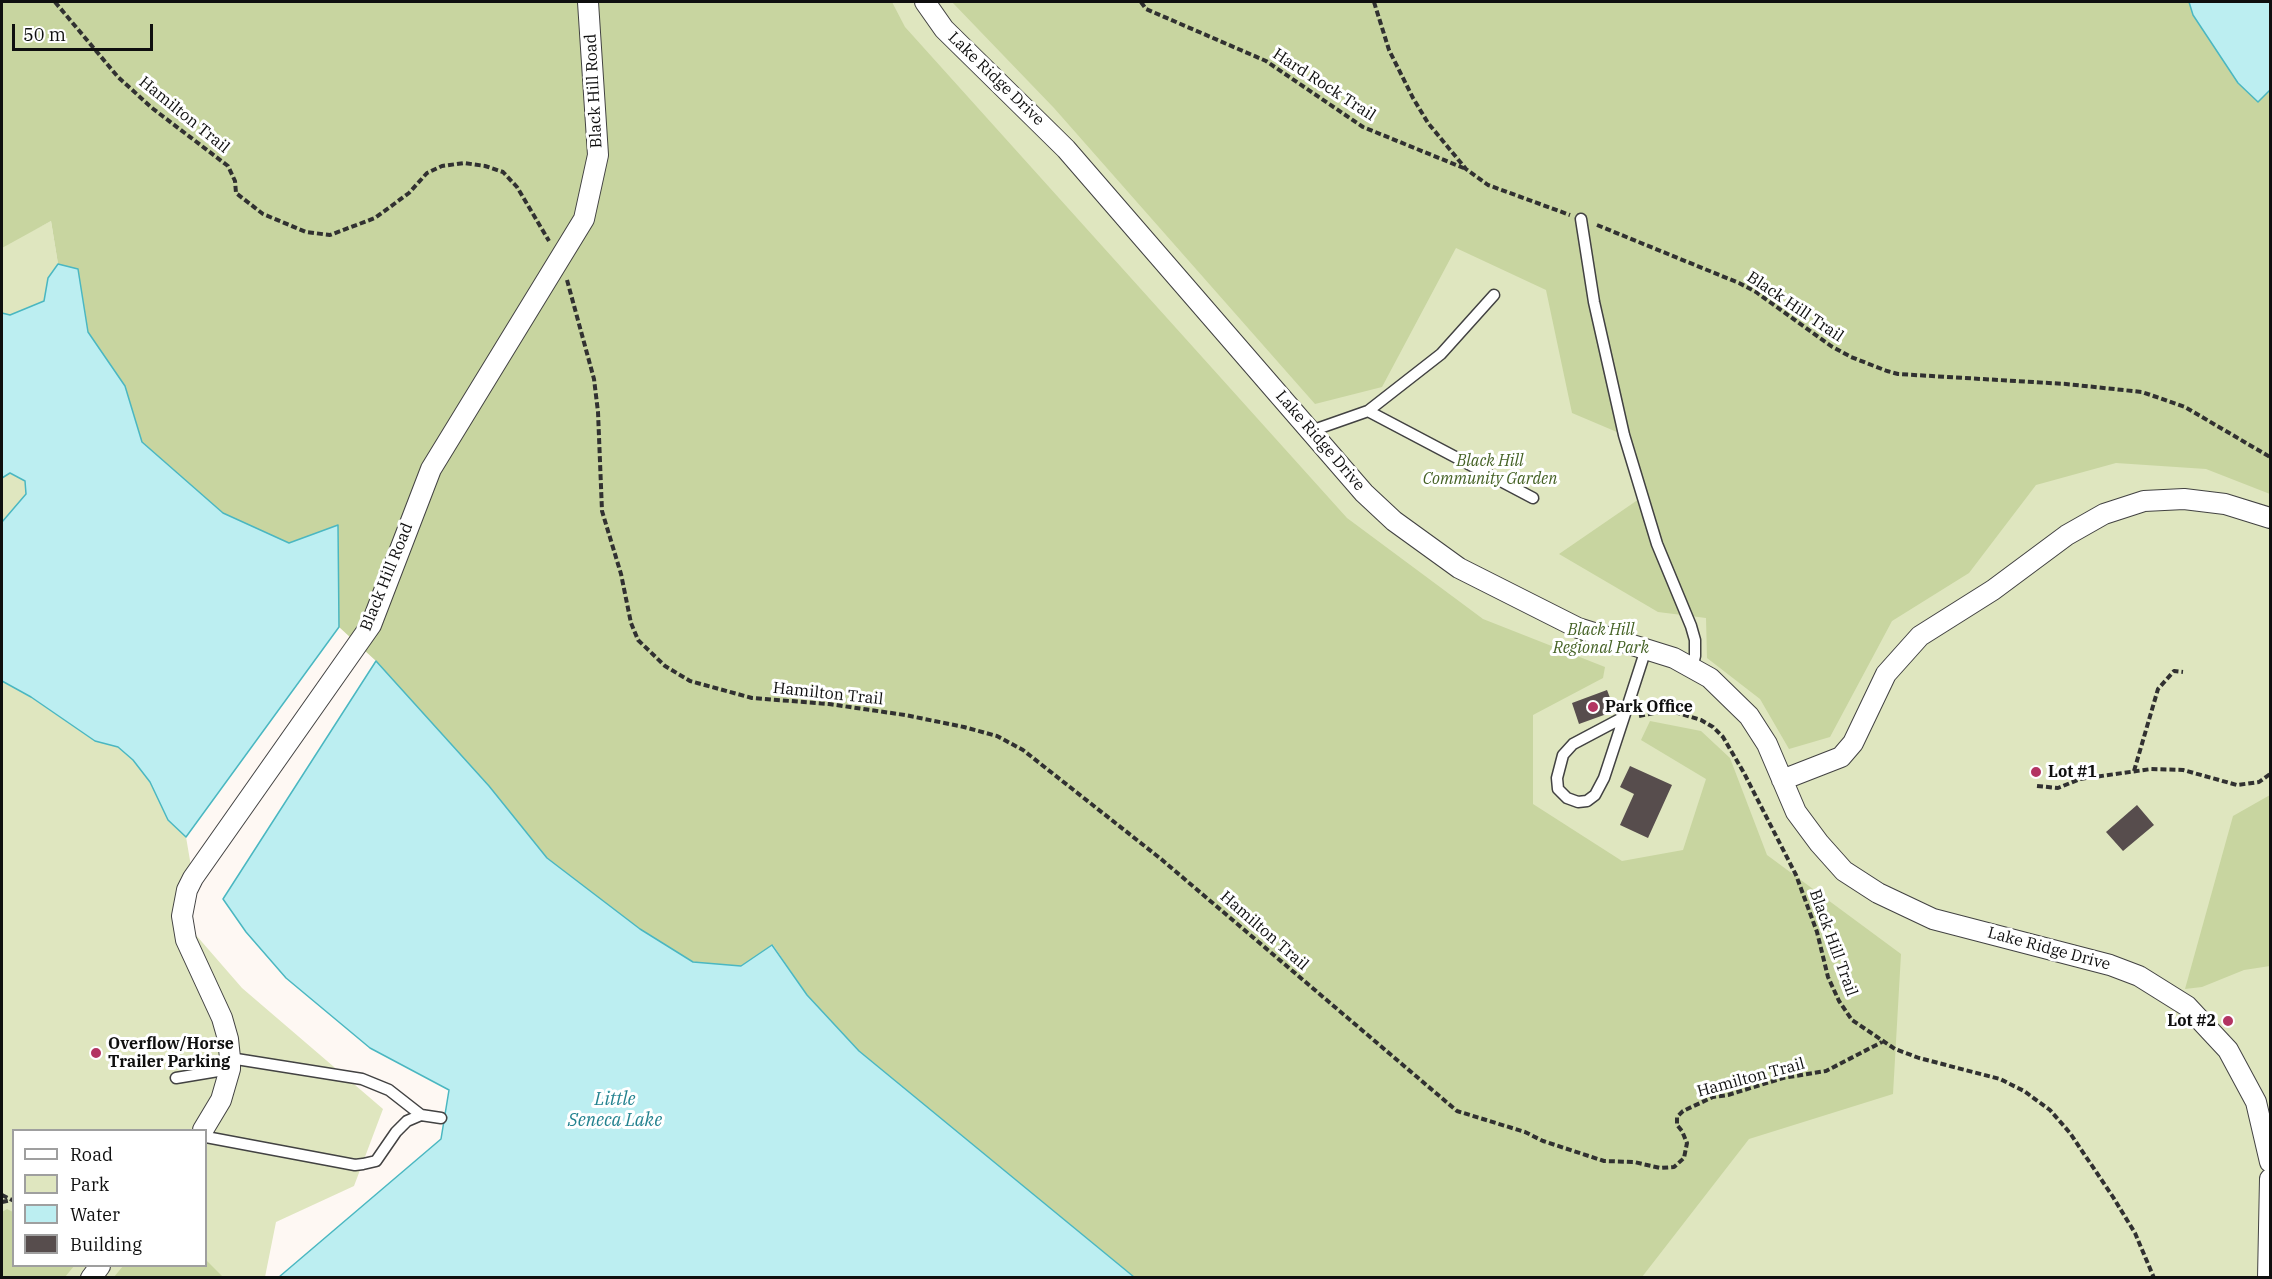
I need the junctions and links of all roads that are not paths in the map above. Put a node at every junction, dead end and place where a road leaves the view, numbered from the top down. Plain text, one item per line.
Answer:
1 (588, 2) edge
2 (925, 2) edge
3 (1581, 219) road end
4 (1494, 295) dead end
5 (1368, 411) junction
6 (1311, 431) junction
7 (1533, 498) dead end
8 (2271, 518) edge
9 (1646, 649) junction
10 (1692, 668) junction
11 (1624, 717) junction
12 (1782, 780) junction
13 (230, 1064) junction
14 (176, 1078) dead end
15 (421, 1114) junction
16 (441, 1118) dead end
17 (204, 1129) edge
18 (207, 1137) edge
19 (2271, 1162) edge
20 (2271, 1179) edge
21 (2268, 1278) edge

1 - 13 street, Black Hill Road
2 - 6 street, Lake Ridge Drive
3 - 10 lane
4 - 5 lane
5 - 6 lane
5 - 7 lane
6 - 9 street, Lake Ridge Drive
8 - 12 street
9 - 10 street, Lake Ridge Drive
9 - 11 lane
10 - 12 street, Lake Ridge Drive
11 - 11 lane
12 - 19 street, Lake Ridge Drive
13 - 14 lane
13 - 15 lane
13 - 17 street, Black Hill Road
15 - 16 lane
15 - 18 lane
20 - 21 street

